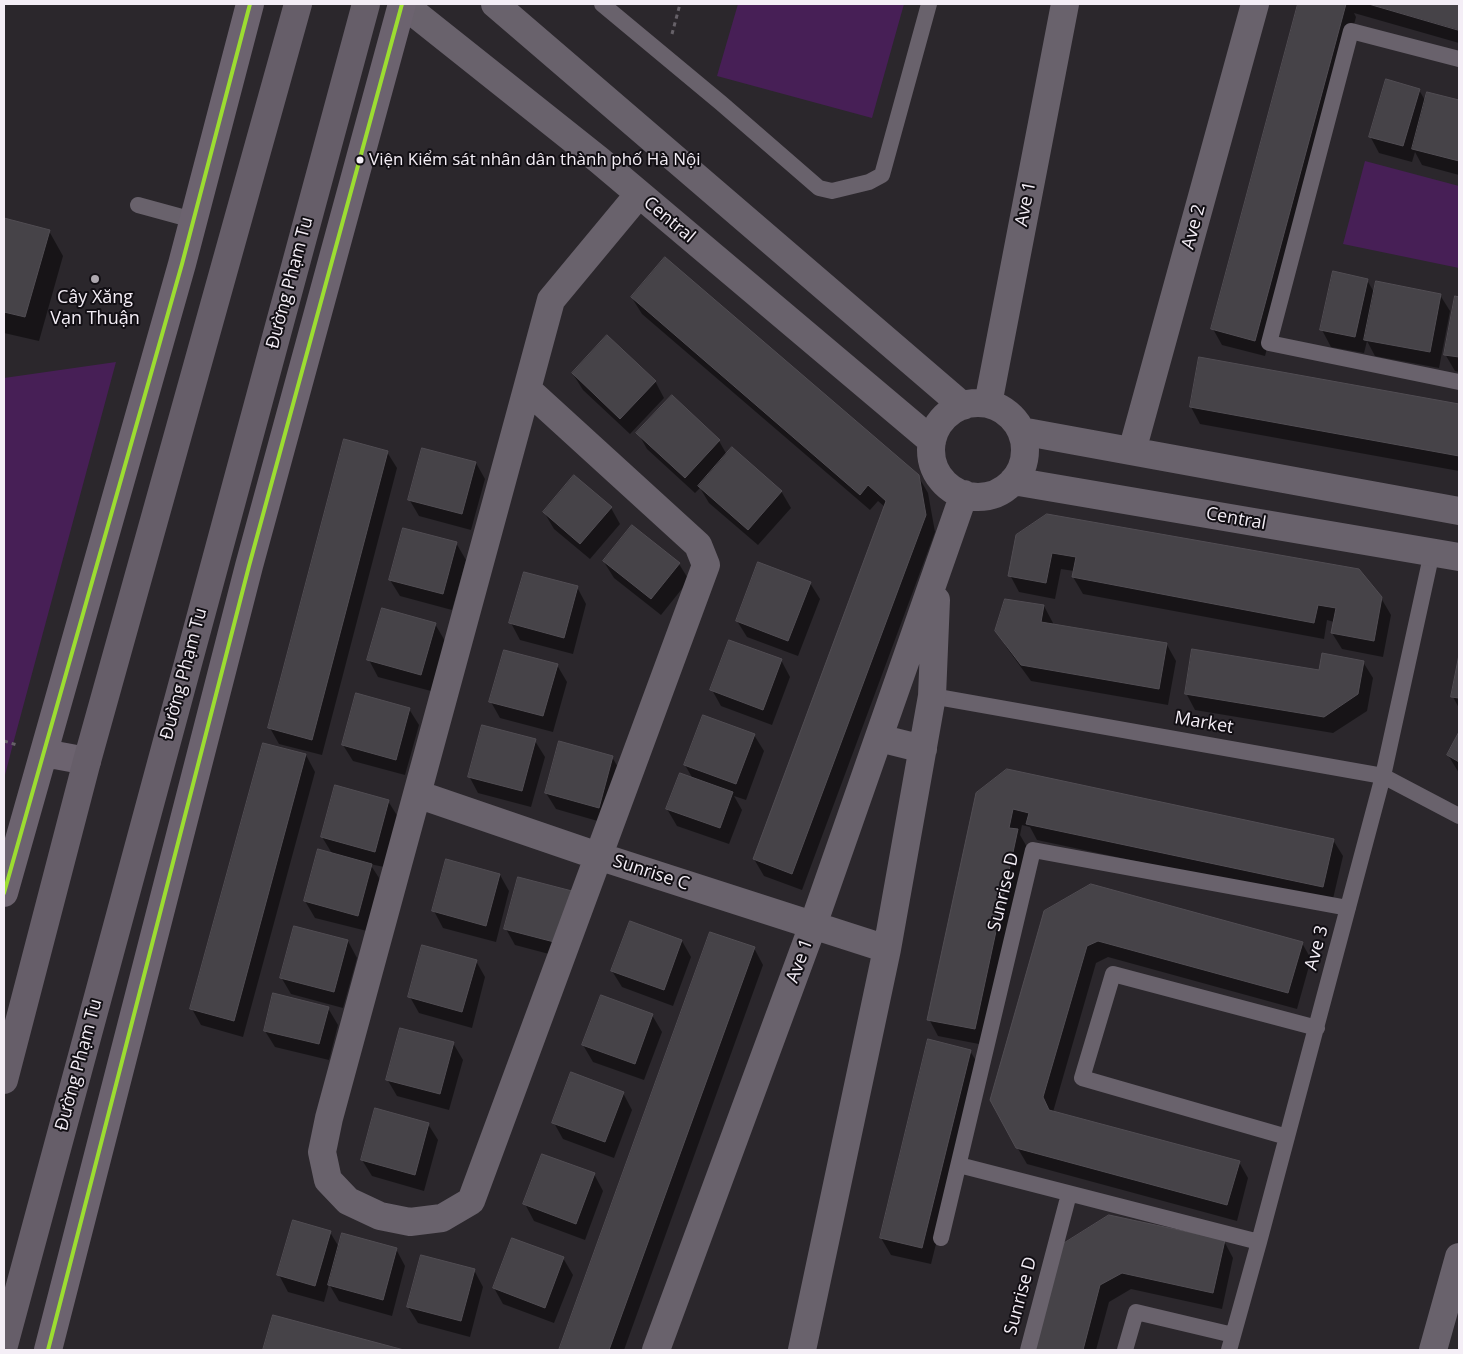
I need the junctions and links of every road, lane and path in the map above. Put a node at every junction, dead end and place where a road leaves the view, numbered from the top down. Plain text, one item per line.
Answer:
1 (250, 4) edge
2 (298, 4) edge
3 (366, 4) edge
4 (402, 4) edge
5 (495, 4) edge
6 (602, 4) edge
7 (680, 4) edge
8 (929, 4) edge
9 (1065, 4) edge
10 (1255, 4) edge
11 (666, 57) junction
12 (1459, 59) edge
13 (639, 194) junction
14 (138, 205) dead end
15 (193, 220) junction
16 (1459, 382) edge
17 (527, 389) junction
18 (975, 405) junction
19 (1022, 431) junction
20 (932, 441) junction
21 (1132, 451) junction
22 (1012, 481) junction
23 (964, 494) junction
24 (1459, 511) edge
25 (1432, 552) junction
26 (1459, 557) edge
27 (938, 570) junction
28 (932, 696) junction
29 (879, 738) junction
30 (923, 749) junction
31 (44, 753) junction
32 (87, 761) junction
33 (1383, 776) junction
34 (417, 794) junction
35 (1459, 816) edge
36 (598, 856) junction
37 (4, 893) edge
38 (1348, 908) junction
39 (813, 925) junction
40 (887, 949) junction
41 (1317, 1028) junction
42 (4, 1080) edge
43 (1287, 1137) junction
44 (959, 1165) junction
45 (1069, 1194) junction
46 (941, 1238) dead end
47 (1259, 1242) junction
48 (1458, 1268) edge
49 (1231, 1342) edge
50 (4, 1346) edge
51 (13, 1350) edge
52 (48, 1350) edge
53 (656, 1350) edge
54 (802, 1350) edge
55 (1028, 1350) edge
56 (1125, 1350) edge
57 (1433, 1350) edge

1 - 15 main road
2 - 32 highway
3 - 50 highway, Đường Phạm Tu
4 - 13 street, Central
4 - 52 main road, Đường Phạm Tu
5 - 18 street
6 - 11 lane
7 - 11 path
8 - 11 lane
9 - 18 street, Ave 1
10 - 21 street, Ave 2
12 - 16 lane
13 - 17 street
13 - 20 street, Central
14 - 15 lane
15 - 31 main road
17 - 34 street
17 - 36 street
18 - 19 street
18 - 20 street
19 - 21 street
19 - 22 street
20 - 23 street
21 - 24 street
22 - 23 street
22 - 25 street, Central
23 - 27 street, Ave 1
25 - 26 street, Central
25 - 33 lane, Ave 3
27 - 28 street, Ave 1
27 - 29 street, Ave 1
28 - 30 street, Ave 1
28 - 33 lane, Market
29 - 30 street
29 - 39 street, Ave 1
30 - 40 street, Ave 1
31 - 32 main road
31 - 37 main road
32 - 42 highway
33 - 35 lane, Market
33 - 38 lane, Ave 3
34 - 36 street, Sunrise C
34 - 36 street
36 - 39 street, Sunrise C
38 - 41 lane, Ave 3
38 - 44 lane, Sunrise D
39 - 40 street, Sunrise C
39 - 53 street, Ave 1
40 - 54 street, Ave 1
41 - 43 lane, Ave 3
41 - 43 lane
43 - 47 lane, Ave 3
44 - 45 lane
44 - 46 lane, Sunrise D
45 - 47 lane
45 - 55 lane, Sunrise D
47 - 49 lane, Ave 3
48 - 57 street
49 - 56 lane
50 - 51 street

